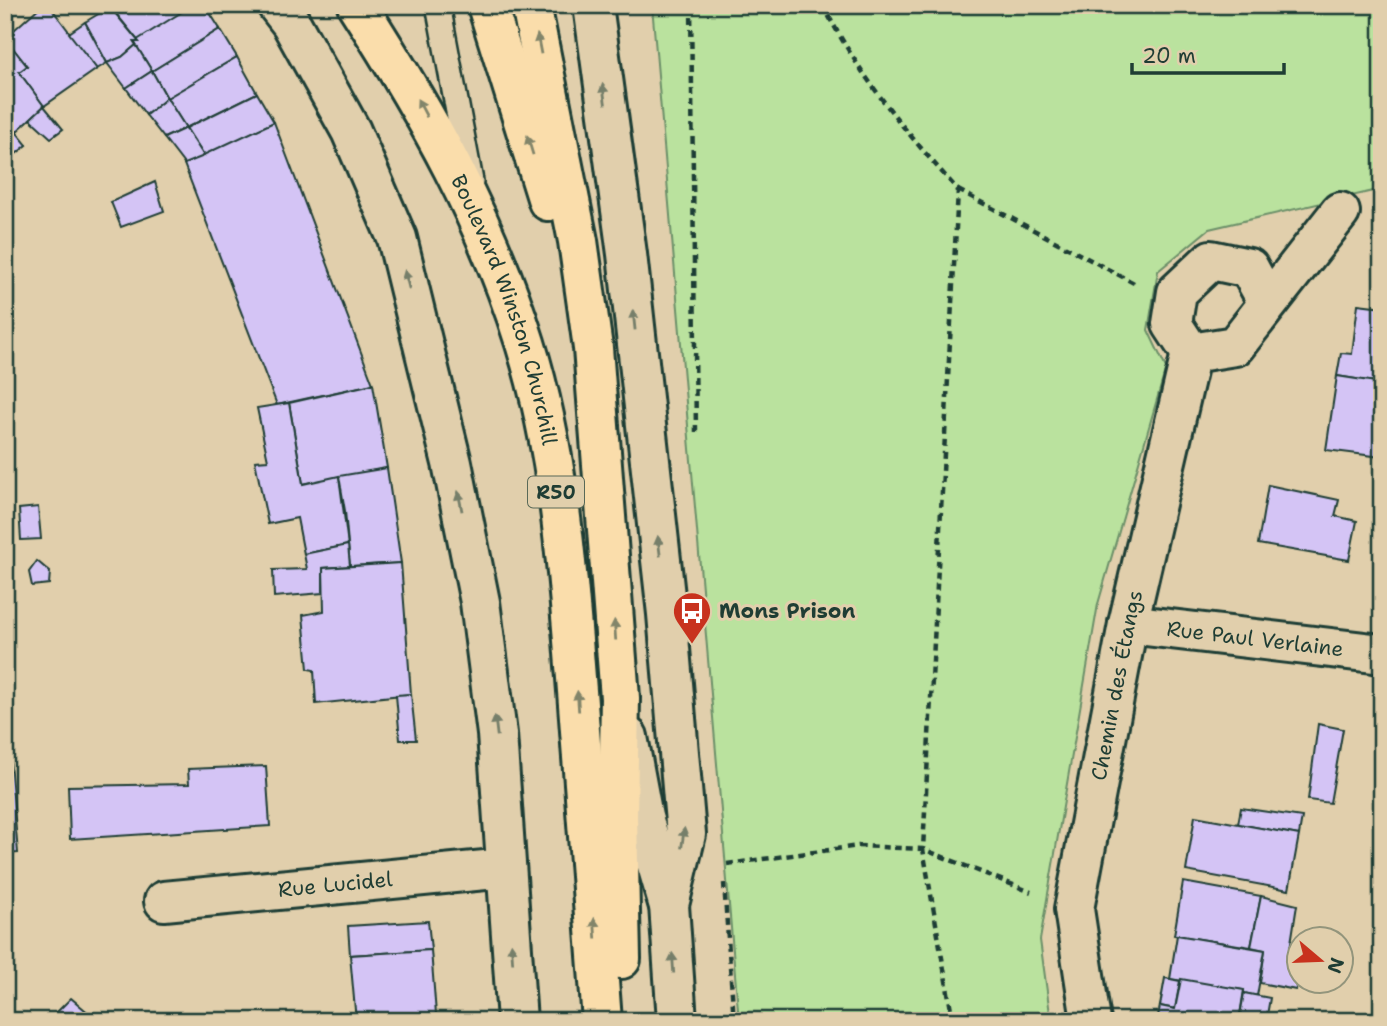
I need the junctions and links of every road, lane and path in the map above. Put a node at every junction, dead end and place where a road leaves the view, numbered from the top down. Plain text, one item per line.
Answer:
1 (277, 5) edge
2 (356, 5) edge
3 (438, 5) edge
4 (487, 5) edge
5 (531, 5) edge
6 (593, 5) edge
7 (691, 5) edge
8 (823, 5) edge
9 (958, 190) junction
10 (1340, 212) dead end
11 (478, 215) junction
12 (1267, 301) junction
13 (1174, 304) junction
14 (1191, 353) junction
15 (696, 436) dead end
16 (602, 450) junction
17 (1128, 624) junction
18 (1382, 654) edge
19 (620, 698) junction
20 (923, 849) junction
21 (723, 865) dead end
22 (506, 868) junction
23 (164, 901) dead end
24 (668, 905) junction
25 (1074, 909) junction
26 (517, 1021) edge
27 (602, 1021) edge
28 (623, 1021) edge
29 (677, 1021) edge
30 (953, 1021) edge
31 (1091, 1021) edge

22 -> 1 street
11 -> 2 highway, Boulevard Winston Churchill / R50
3 - 11 lane
16 -> 4 highway
16 -> 5 highway
24 -> 6 street
7 - 15 path
8 - 9 path
9 - 13 path
9 - 20 path
10 - 12 street
27 -> 11 highway, Boulevard Winston Churchill / R50
12 - 13 street
12 - 14 street
13 - 14 street
14 - 17 street, Chemin des Étangs
19 -> 16 highway
17 - 18 street, Rue Paul Verlaine
17 - 25 street, Chemin des Étangs
19 - 24 street
19 - 28 highway
20 - 21 path
20 - 25 path
20 - 30 path
22 - 23 street, Rue Lucidel
26 -> 22 street
29 -> 24 street
25 - 31 street, Chemin des Étangs

